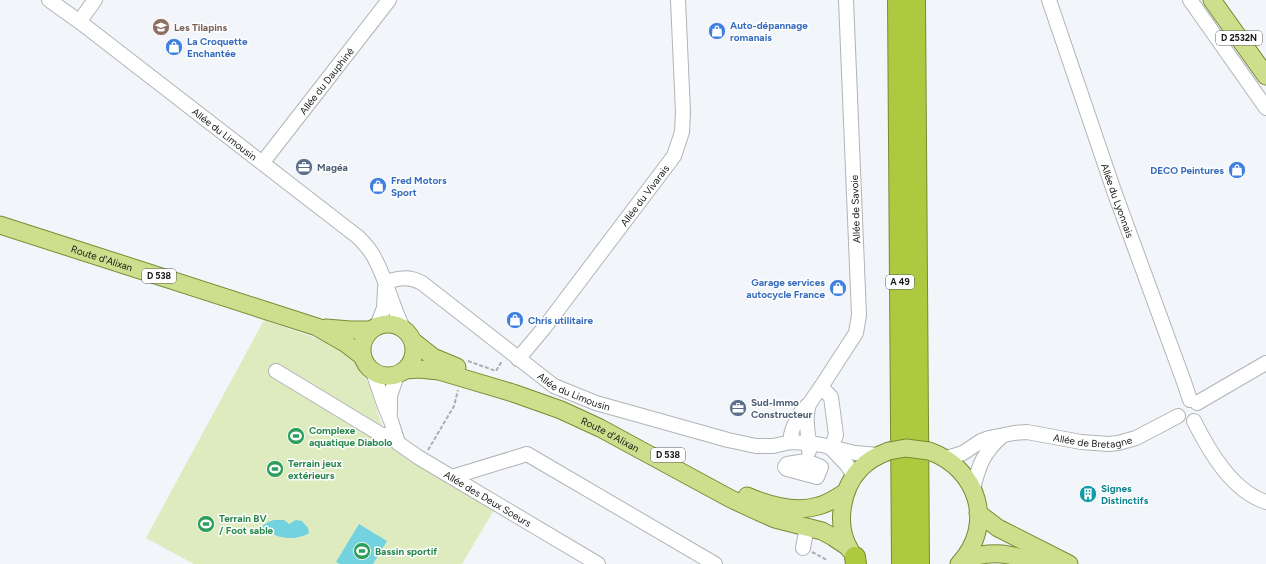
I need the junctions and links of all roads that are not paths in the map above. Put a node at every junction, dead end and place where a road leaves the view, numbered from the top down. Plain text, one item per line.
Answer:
1 (49, 0) edge
2 (95, 0) edge
3 (389, 0) edge
4 (678, 0) edge
5 (846, 0) edge
6 (898, 0) edge
7 (915, 0) edge
8 (1049, 0) edge
9 (1190, 0) edge
10 (1212, 0) edge
11 (80, 22) junction
12 (1266, 76) edge
13 (1266, 108) edge
14 (263, 162) junction
15 (0, 225) edge
16 (385, 282) junction
17 (317, 327) junction
18 (373, 328) junction
19 (403, 328) junction
20 (414, 342) junction
21 (362, 356) junction
22 (518, 359) junction
23 (1266, 363) edge
24 (276, 371) dead end
25 (373, 372) junction
26 (402, 372) junction
27 (821, 386) junction
28 (1193, 401) junction
29 (809, 404) junction
30 (1178, 416) junction
31 (1194, 421) junction
32 (393, 427) junction
33 (1002, 436) junction
34 (791, 442) junction
35 (809, 442) junction
36 (831, 448) junction
37 (883, 453) junction
38 (947, 458) junction
39 (806, 461) dead end
40 (854, 476) junction
41 (452, 477) junction
42 (973, 489) junction
43 (846, 492) junction
44 (1266, 502) edge
45 (978, 513) junction
46 (807, 527) junction
47 (803, 548) road end
48 (855, 558) edge
49 (962, 562) edge
50 (598, 564) edge
51 (715, 564) edge
52 (902, 564) edge
53 (919, 564) edge
54 (1044, 564) edge
55 (1069, 564) edge

1 - 11 street, Allée du Limousin
2 - 11 street
3 - 14 street, Allée du Dauphiné
4 - 22 street, Allée du Vivarais
5 - 27 street, Allée de Savoie
6 - 52 highway, A 49
7 - 53 highway, A 49
8 - 28 street, Allée du Lyonnais
9 - 13 street
10 - 12 main road, D 2532N
11 - 14 street, Allée du Limousin
14 - 16 street, Allée du Limousin
15 - 17 main road, Route d'Alixan / D 538
16 - 18 street, Allée du Limousin
16 - 19 street, Allée du Limousin
16 - 22 street, Allée du Limousin
17 - 18 main road, Route d'Alixan / D 538
17 - 21 main road, Route d'Alixan / D 538
18 - 19 main road, Route d'Alixan
18 - 21 main road
19 - 20 main road, Route d'Alixan
20 - 26 main road
20 - 43 main road, Route d'Alixan / D 538
21 - 25 main road, Route d'Alixan
22 - 34 street, Allée du Limousin
23 - 28 street
24 - 32 street
25 - 26 main road, Route d'Alixan
25 - 32 street, Allée des Deux Soeurs
26 - 32 street
26 - 46 main road, Route d'Alixan / D 538
27 - 29 street, Allée de Savoie
27 - 36 street
28 - 30 street
28 - 31 street
29 - 34 street, Allée de Savoie
29 - 35 street, Allée de Savoie
30 - 31 street
30 - 33 street, Allée de Bretagne
31 - 44 street
32 - 41 street, Allée des Deux Soeurs
33 - 38 street, Allée de Bretagne
33 - 42 street
34 - 35 street, Allée du Limousin
35 - 36 street, Allée du Limousin
35 - 39 street, Allée de Savoie
36 - 37 street, Allée du Limousin
36 - 40 street
37 - 38 main road, bridge
37 - 40 main road
38 - 42 main road
40 - 43 main road
41 - 50 street, Allée des Deux Soeurs
41 - 51 street
42 - 45 main road
43 - 48 main road
45 - 49 main road
45 - 55 main road
46 - 47 street
46 - 48 main road, Route d'Alixan / D 538
49 - 54 main road

